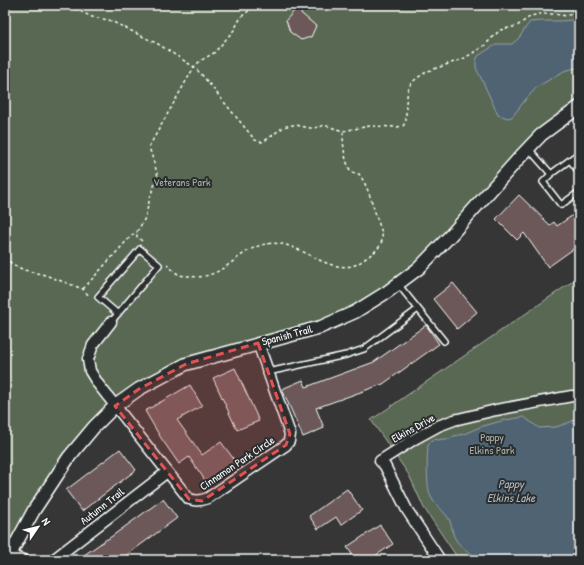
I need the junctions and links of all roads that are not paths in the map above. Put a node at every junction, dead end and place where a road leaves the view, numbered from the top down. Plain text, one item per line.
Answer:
1 (579, 107) edge
2 (528, 148) junction
3 (579, 154) edge
4 (570, 160) junction
5 (579, 172) edge
6 (551, 174) junction
7 (579, 192) edge
8 (398, 284) junction
9 (418, 309) junction
10 (118, 314) junction
11 (111, 322) joint
12 (444, 341) dead end
13 (258, 343) junction
14 (268, 372) junction
15 (572, 396) dead end
16 (115, 406) junction
17 (167, 472) junction
18 (8, 558) edge
19 (24, 560) edge
20 (53, 560) edge
21 (440, 560) edge

1 - 2 street, Spanish Trail
2 - 6 lane
2 - 8 street, Spanish Trail
3 - 4 lane
4 - 5 lane
4 - 6 lane
6 - 7 lane
8 - 9 lane
8 - 13 street, Spanish Trail
9 - 12 lane
9 - 14 lane
10 - 10 lane
10 - 11 lane
11 - 16 street, Cinnamon Park Circle
13 - 14 street, Cinnamon Park Circle
13 - 16 street, Spanish Trail
14 - 17 street, Cinnamon Park Circle
15 - 21 street, Elkins Drive
16 - 17 street, Cinnamon Park Circle
16 - 18 street, Spanish Trail
17 - 20 street, Autumn Trail
18 - 19 street

